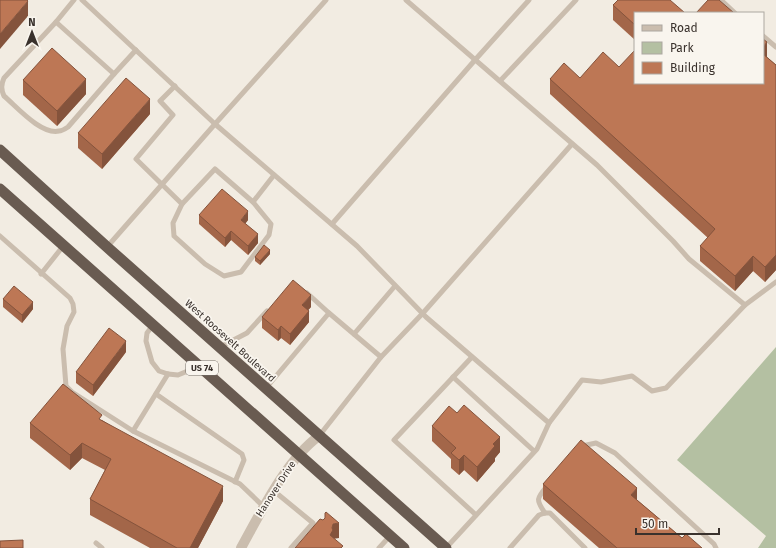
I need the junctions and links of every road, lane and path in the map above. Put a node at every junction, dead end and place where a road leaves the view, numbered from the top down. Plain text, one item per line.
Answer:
1 (74, 0) edge
2 (82, 0) edge
3 (326, 0) edge
4 (406, 0) edge
5 (529, 0) edge
6 (576, 0) edge
7 (721, 0) edge
8 (735, 12) edge
9 (56, 22) junction
10 (764, 37) edge
11 (776, 47) edge
12 (136, 50) junction
13 (475, 60) junction
14 (114, 74) junction
15 (500, 81) junction
16 (175, 86) junction
17 (215, 124) junction
18 (572, 144) junction
19 (0, 150) edge
20 (274, 175) junction
21 (162, 185) junction
22 (0, 189) edge
23 (253, 202) junction
24 (182, 204) junction
25 (332, 224) junction
26 (0, 236) edge
27 (64, 245) junction
28 (107, 248) junction
29 (41, 274) junction
30 (776, 282) edge
31 (396, 286) junction
32 (300, 287) edge
33 (273, 305) edge
34 (744, 305) junction
35 (329, 313) junction
36 (422, 313) junction
37 (153, 325) junction
38 (354, 334) junction
39 (219, 347) junction
40 (381, 356) junction
41 (472, 357) junction
42 (200, 366) junction
43 (168, 374) junction
44 (453, 377) junction
45 (266, 388) junction
46 (156, 394) junction
47 (549, 423) junction
48 (132, 431) junction
49 (319, 436) junction
50 (534, 451) junction
51 (577, 452) edge
52 (299, 454) junction
53 (553, 479) edge
54 (235, 482) junction
55 (274, 491) junction
56 (264, 507) junction
57 (545, 513) junction
58 (476, 515) junction
59 (390, 536) junction
60 (96, 543) dead end
61 (102, 548) edge
62 (241, 548) edge
63 (291, 548) edge
64 (379, 548) edge
65 (404, 548) edge
66 (446, 548) edge
67 (510, 548) edge
68 (585, 548) edge
69 (716, 548) edge

1 - 9 lane
2 - 12 lane
3 - 17 lane
4 - 13 lane
5 - 13 lane
6 - 15 lane
7 - 8 lane
9 - 14 lane
9 - 14 lane
10 - 11 lane
12 - 14 lane
12 - 16 lane
13 - 15 lane
13 - 25 lane
15 - 18 lane
16 - 17 lane
16 - 21 lane
17 - 20 lane
17 - 21 lane
18 - 34 lane
18 - 36 lane
19 - 28 highway, West Roosevelt Boulevard / US 74
20 - 23 lane
20 - 25 lane
21 - 24 lane
21 - 28 lane
22 - 27 highway, US 74
23 - 24 lane
23 - 24 lane
25 - 31 lane
26 - 29 lane
27 - 29 lane
27 - 37 highway, US 74
28 - 39 highway, West Roosevelt Boulevard / US 74
29 - 48 lane
30 - 34 lane
31 - 36 lane
31 - 38 lane
32 - 35 lane
33 - 39 lane
34 - 47 lane
35 - 38 lane
35 - 45 lane
36 - 40 lane
36 - 41 lane
37 - 42 highway, US 74
37 - 43 lane
38 - 40 lane
39 - 45 highway, West Roosevelt Boulevard / US 74
40 - 49 lane
41 - 44 lane
41 - 47 lane
42 - 43 lane
42 - 52 highway, US 74
43 - 46 lane
44 - 50 lane
44 - 58 lane
45 - 49 highway, West Roosevelt Boulevard / US 74
46 - 48 lane
46 - 54 lane
47 - 50 lane
48 - 54 lane
49 - 52 street, Hanover Drive
49 - 66 highway, West Roosevelt Boulevard / US 74
50 - 58 lane
51 - 69 lane
52 - 55 street, Hanover Drive
52 - 59 highway, US 74
53 - 57 lane
54 - 56 lane
55 - 56 street, Hanover Drive
55 - 63 lane
56 - 62 street, Hanover Drive
57 - 67 lane
57 - 68 lane
58 - 66 lane
59 - 64 lane
59 - 65 highway, US 74
60 - 61 lane

